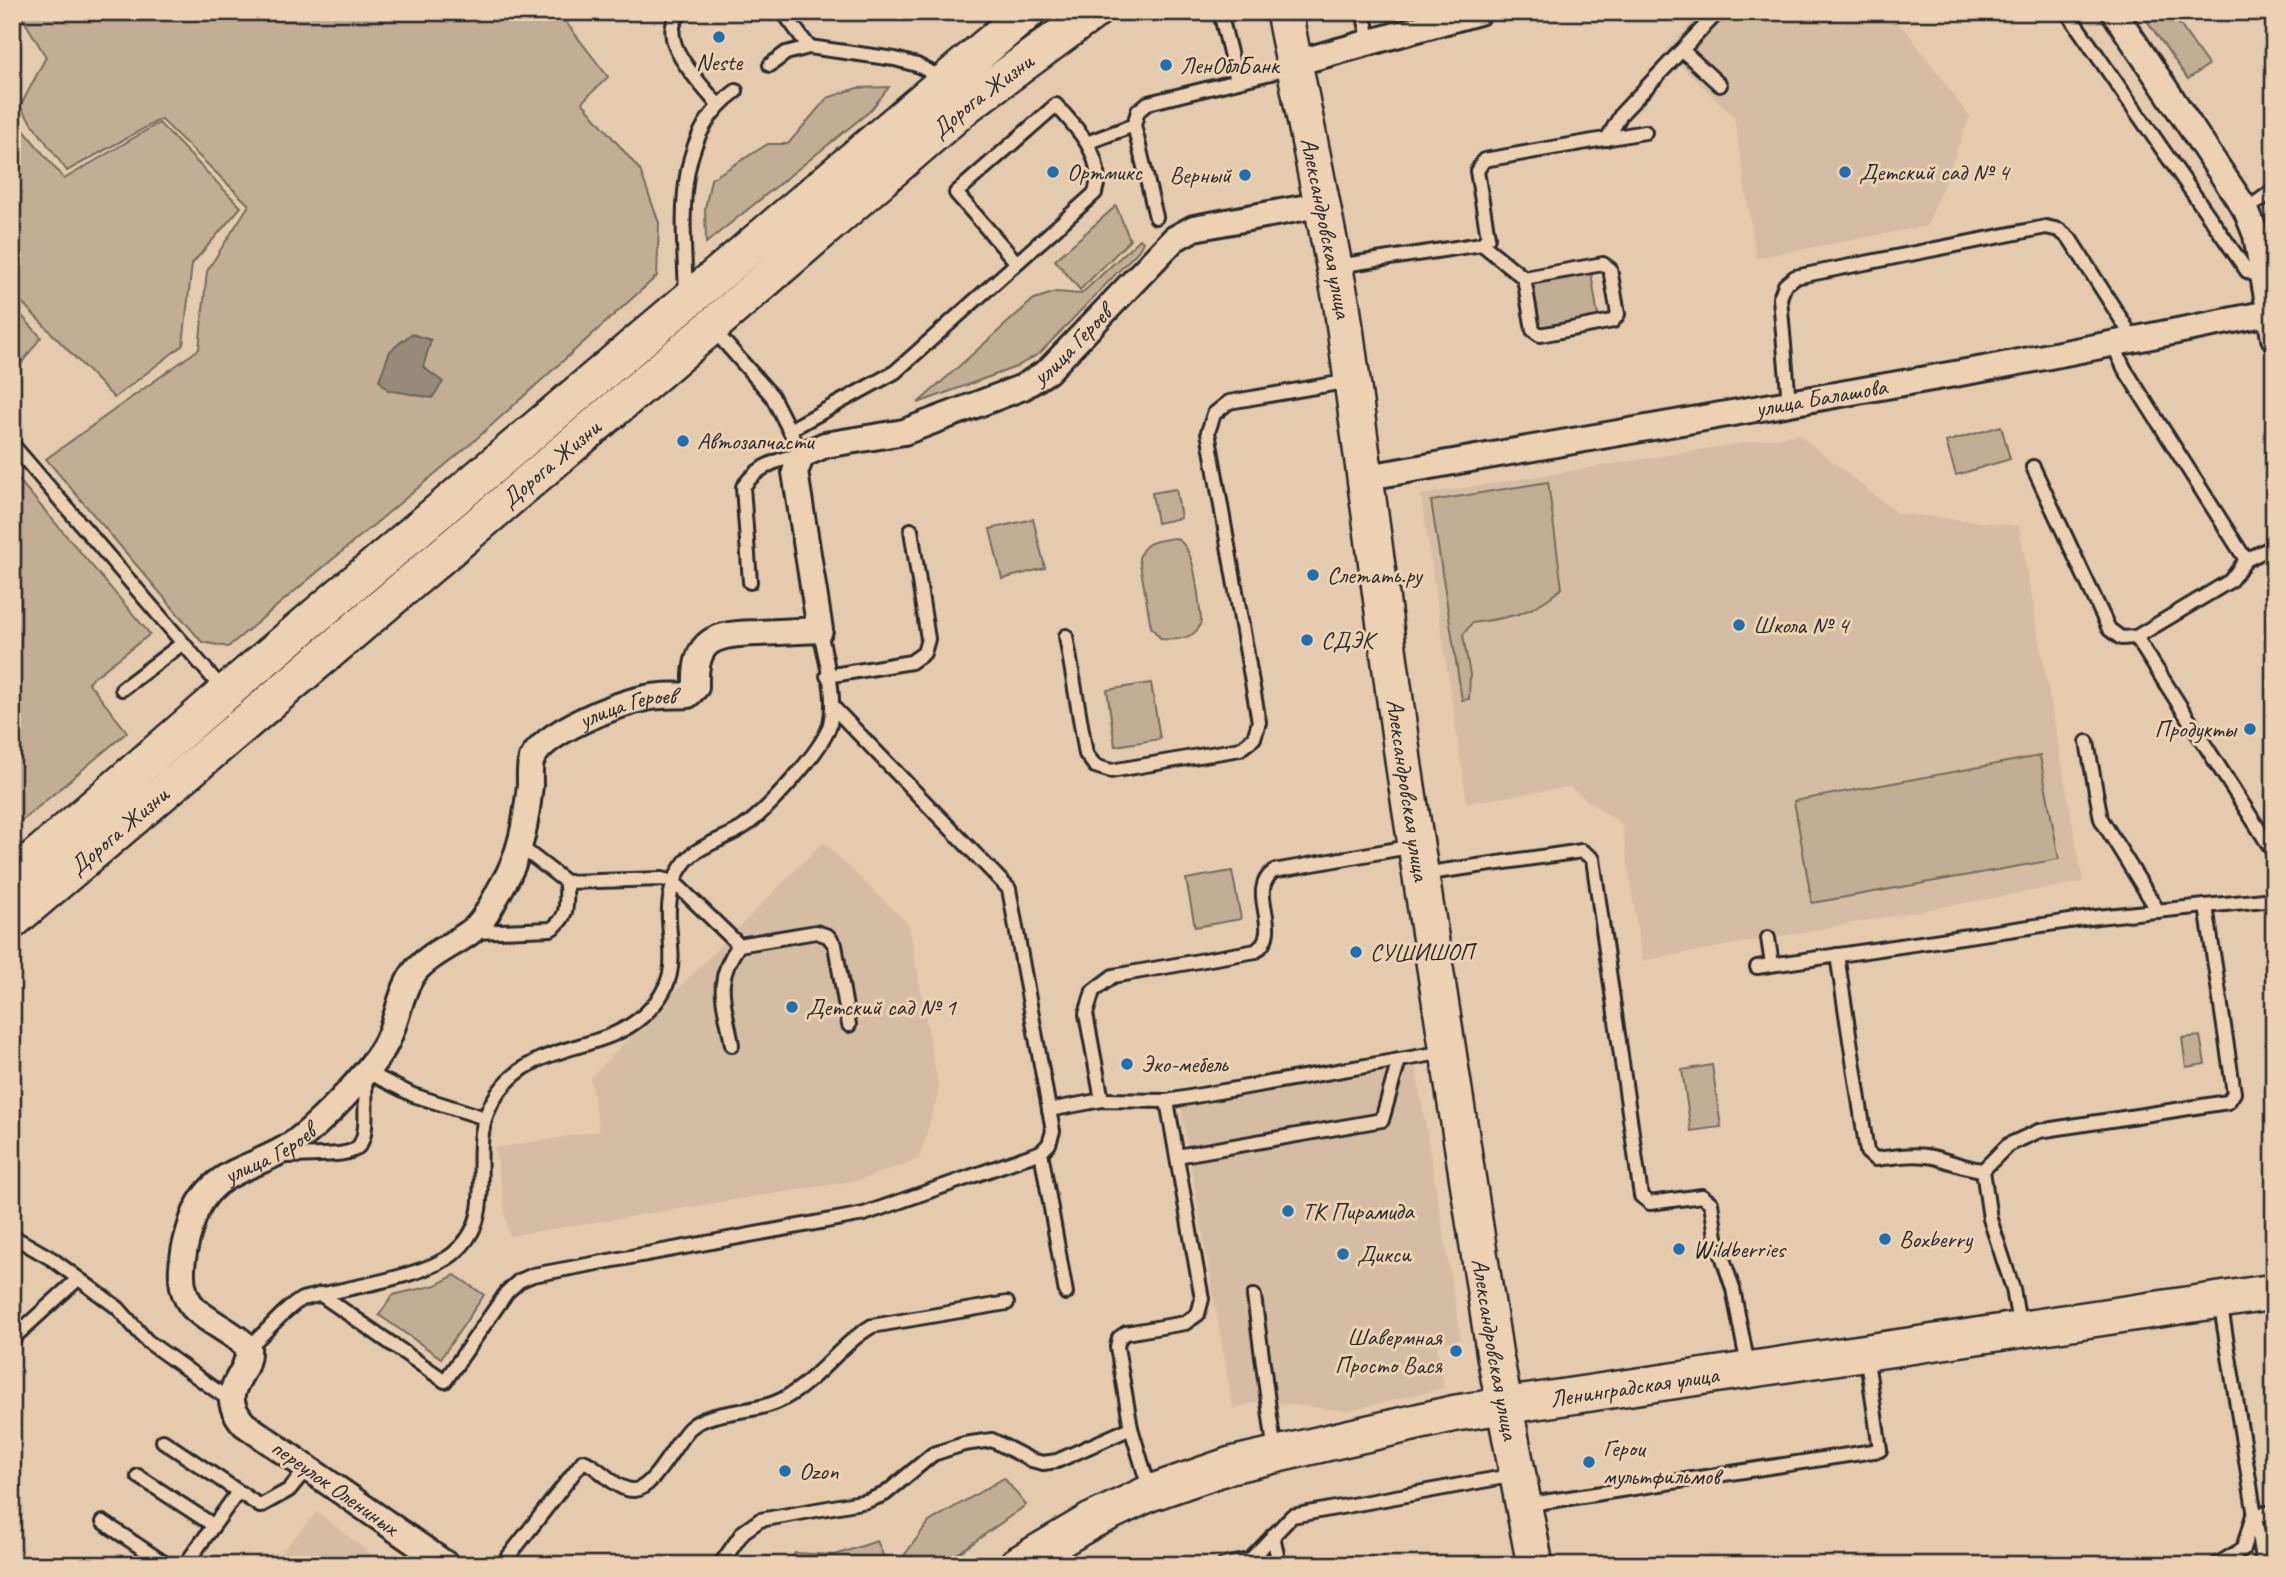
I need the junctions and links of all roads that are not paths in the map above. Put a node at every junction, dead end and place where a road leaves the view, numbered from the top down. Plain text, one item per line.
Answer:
1 (682, 12) edge
2 (783, 12) edge
3 (1027, 12) edge
4 (1093, 12) edge
5 (1220, 12) edge
6 (1284, 12) edge
7 (1363, 12) edge
8 (1479, 12) edge
9 (1718, 12) edge
10 (2067, 12) edge
11 (2114, 12) edge
12 (1370, 43) junction
13 (809, 47) junction
14 (1682, 50) junction
15 (1295, 63) junction
16 (770, 65) dead end
17 (945, 79) junction
18 (1237, 81) junction
19 (1720, 85) dead end
20 (736, 91) dead end
21 (717, 104) junction
22 (1134, 125) junction
23 (1645, 132) dead end
24 (1607, 139) junction
25 (1089, 142) junction
26 (2274, 190) edge
27 (1324, 204) junction
28 (2246, 209) junction
29 (1156, 217) dead end
30 (1482, 244) junction
31 (1017, 263) junction
32 (1336, 266) junction
33 (1524, 278) junction
34 (2265, 280) junction
35 (686, 303) junction
36 (2272, 312) edge
37 (711, 327) junction
38 (2274, 338) edge
39 (2121, 342) junction
40 (1353, 380) junction
41 (1788, 403) junction
42 (791, 429) junction
43 (12, 444) edge
44 (802, 455) junction
45 (2033, 467) dead end
46 (1368, 477) junction
47 (911, 530) dead end
48 (2274, 546) edge
49 (2246, 560) junction
50 (750, 582) dead end
51 (820, 630) junction
52 (1066, 636) dead end
53 (2136, 637) junction
54 (183, 643) junction
55 (827, 676) junction
56 (122, 688) dead end
57 (225, 693) junction
58 (832, 706) junction
59 (2087, 741) dead end
60 (521, 847) junction
61 (2274, 853) edge
62 (1419, 860) junction
63 (12, 878) edge
64 (566, 882) junction
65 (674, 882) junction
66 (2274, 899) edge
67 (2206, 906) junction
68 (2158, 911) junction
69 (12, 921) edge
70 (471, 932) junction
71 (1769, 939) dead end
72 (739, 946) junction
73 (1837, 955) junction
74 (1772, 964) junction
75 (1757, 967) dead end
76 (849, 1025) dead end
77 (732, 1045) dead end
78 (1449, 1051) junction
79 (1399, 1060) junction
80 (365, 1071) junction
81 (1102, 1100) junction
82 (1167, 1101) junction
83 (1049, 1110) junction
84 (485, 1118) junction
85 (1041, 1152) junction
86 (268, 1156) junction
87 (1177, 1156) junction
88 (1983, 1170) junction
89 (12, 1236) edge
90 (78, 1279) junction
91 (2274, 1292) edge
92 (1066, 1293) dead end
93 (320, 1294) junction
94 (1254, 1296) dead end
95 (2220, 1300) junction
96 (1007, 1303) dead end
97 (2020, 1329) junction
98 (12, 1339) edge
99 (248, 1347) junction
100 (1866, 1353) junction
101 (1749, 1372) junction
102 (231, 1401) junction
103 (1505, 1406) junction
104 (1131, 1428) junction
105 (163, 1441) dead end
106 (1275, 1455) junction
107 (307, 1468) junction
108 (138, 1476) dead end
109 (1521, 1490) junction
110 (238, 1492) junction
111 (1150, 1493) junction
112 (2274, 1512) edge
113 (2253, 1516) junction
114 (103, 1522) dead end
115 (213, 1525) junction
116 (1273, 1535) junction
117 (167, 1565) edge
118 (185, 1565) edge
119 (447, 1565) edge
120 (502, 1565) edge
121 (720, 1565) edge
122 (1017, 1565) edge
123 (1224, 1565) edge
124 (1279, 1565) edge
125 (1535, 1565) edge
126 (2216, 1565) edge
127 (2263, 1565) edge

1 - 21 lane
2 - 13 lane
3 - 17 street, Дорога Жизни
4 - 37 street, Дорога Жизни
5 - 18 lane
6 - 15 street, Александровская улица
7 - 12 lane
8 - 12 street
9 - 14 lane
10 - 34 lane
11 - 28 street
12 - 15 street
13 - 16 lane
13 - 17 lane
14 - 19 lane
14 - 24 lane
15 - 18 lane
15 - 27 street, Александровская улица
17 - 35 street, Дорога Жизни
18 - 22 lane
20 - 21 lane
21 - 35 lane
22 - 25 lane
22 - 29 lane
23 - 24 lane
24 - 30 lane
25 - 31 lane
25 - 31 lane
26 - 28 lane
27 - 32 street, Александровская улица
27 - 44 street, улица Героев
28 - 34 street
30 - 32 lane
30 - 33 lane
31 - 42 lane
32 - 40 street, Александровская улица
33 - 33 lane
34 - 36 street
35 - 57 street, Дорога Жизни
36 - 38 street
36 - 39 street, улица Балашова
37 - 42 lane
37 - 69 street, Дорога Жизни
39 - 41 street, улица Балашова
39 - 41 lane
39 - 49 lane
40 - 46 street, Александровская улица
40 - 52 lane
41 - 46 street, улица Балашова
42 - 44 lane
43 - 54 lane
44 - 50 lane
44 - 51 street
45 - 53 lane
46 - 62 street, Александровская улица
47 - 55 lane
48 - 49 lane
49 - 53 lane
51 - 55 lane
51 - 60 street, улица Героев
53 - 61 lane
54 - 56 lane
54 - 57 lane
55 - 58 lane
57 - 63 street, Дорога Жизни
58 - 65 lane
58 - 83 lane
59 - 68 lane
60 - 64 lane
60 - 70 street, улица Героев
62 - 78 street, Александровская улица
62 - 81 lane
62 - 101 lane
64 - 65 lane
64 - 70 lane
65 - 72 lane
65 - 84 lane
66 - 67 lane
67 - 68 lane
67 - 88 lane
68 - 73 lane
70 - 80 street, улица Героев
71 - 74 lane
72 - 76 lane
72 - 77 lane
73 - 74 lane
73 - 88 lane
74 - 75 lane
78 - 79 lane
78 - 103 street, Александровская улица
79 - 82 lane
79 - 87 lane
80 - 84 lane
80 - 86 street, улица Героев
80 - 86 lane
81 - 82 lane
81 - 83 lane
82 - 87 lane
83 - 85 lane
84 - 93 lane
85 - 92 lane
85 - 93 lane
86 - 99 street, улица Героев
87 - 104 lane
88 - 97 lane
89 - 90 lane
90 - 98 lane
90 - 102 lane
91 - 95 street, Ленинградская улица
93 - 99 lane
94 - 106 lane
95 - 97 street, Ленинградская улица
95 - 113 lane
96 - 120 lane
97 - 100 street, Ленинградская улица
99 - 102 street
100 - 101 street, Ленинградская улица
100 - 109 lane
101 - 103 street, Ленинградская улица
102 - 107 street, переулок Олениных
103 - 106 street, Ленинградская улица
103 - 109 street, Александровская улица
104 - 111 lane
104 - 121 lane
105 - 110 lane
106 - 111 street, Ленинградская улица
107 - 110 lane
107 - 119 street, переулок Олениных
108 - 115 lane
109 - 116 lane
109 - 125 street, Александровская улица
110 - 115 lane
111 - 122 street, Ленинградская улица
112 - 113 lane
113 - 126 lane
113 - 127 lane
114 - 117 lane
115 - 118 lane
116 - 123 lane
116 - 124 lane

